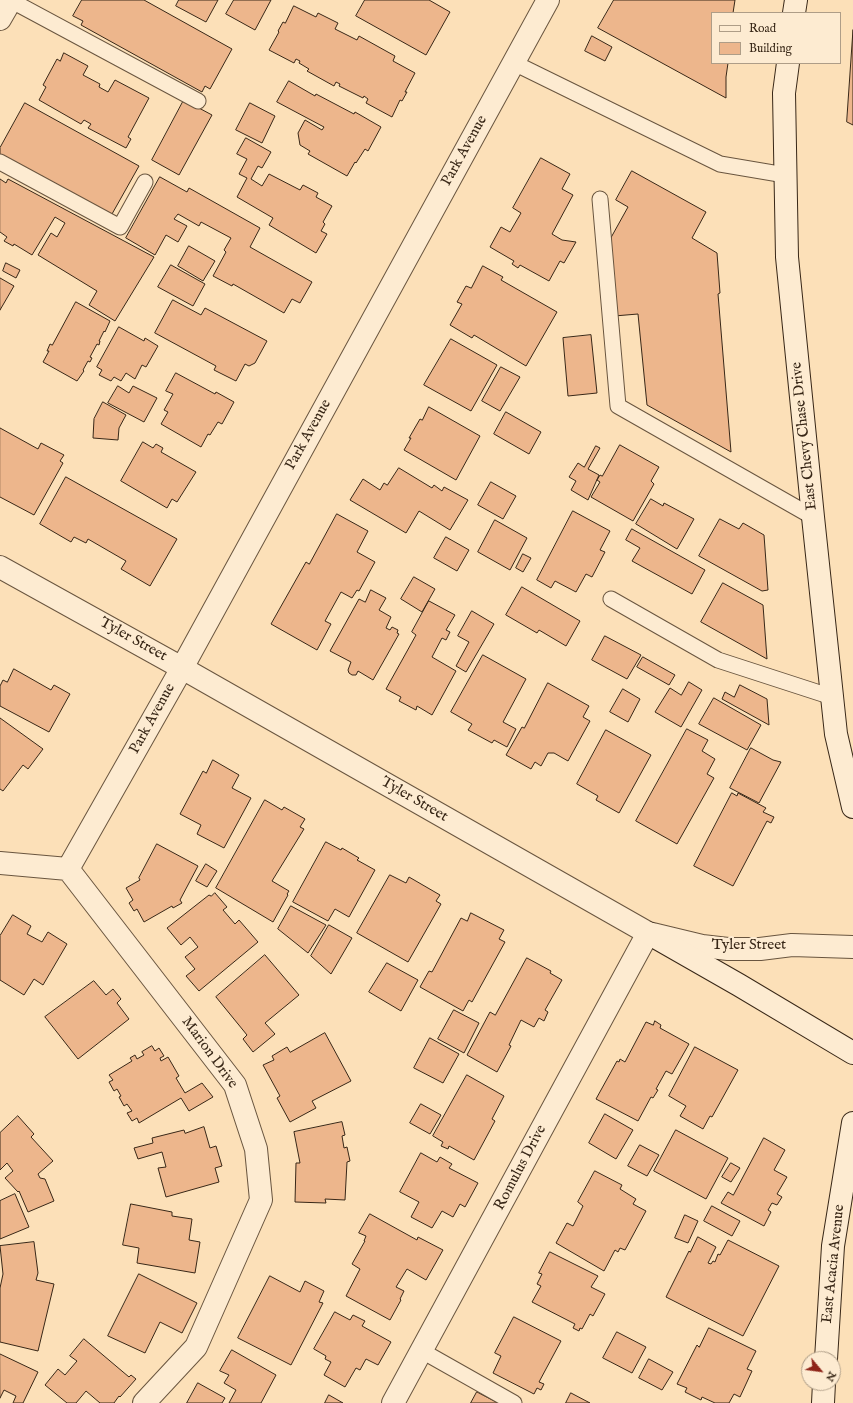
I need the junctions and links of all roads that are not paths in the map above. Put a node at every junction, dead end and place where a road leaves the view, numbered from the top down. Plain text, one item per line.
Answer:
1 (11, 0) edge
2 (548, 0) edge
3 (796, 0) edge
4 (794, 12) edge
5 (0, 19) edge
6 (514, 63) junction
7 (788, 64) edge
8 (198, 101) dead end
9 (0, 162) edge
10 (785, 174) junction
11 (145, 182) dead end
12 (600, 199) dead end
13 (813, 517) junction
14 (0, 566) edge
15 (611, 598) dead end
16 (182, 668) junction
17 (832, 697) junction
18 (853, 807) edge
19 (0, 863) edge
20 (68, 869) junction
21 (648, 933) junction
22 (853, 947) edge
23 (853, 1053) edge
24 (853, 1123) edge
25 (422, 1351) junction
26 (826, 1351) edge
27 (824, 1391) edge
28 (144, 1403) edge
29 (393, 1403) edge
30 (514, 1403) edge
31 (823, 1403) edge

1 - 5 street
1 - 8 lane
2 - 6 street, Park Avenue
3 - 4 street
6 - 10 lane
6 - 16 street, Park Avenue
7 - 10 street, East Chevy Chase Drive
9 - 11 lane
10 - 13 street, East Chevy Chase Drive
12 - 13 lane
13 - 17 street, East Chevy Chase Drive
14 - 16 street, Tyler Street
15 - 17 lane
16 - 20 street, Park Avenue
16 - 21 street, Tyler Street
17 - 18 street, East Chevy Chase Drive
19 - 20 street
20 - 28 street, Marion Drive
21 - 22 street, Tyler Street
21 - 23 street
21 - 25 street, Romulus Drive
24 - 26 street, East Acacia Avenue
25 - 29 street, Romulus Drive
25 - 30 lane
27 - 31 street

